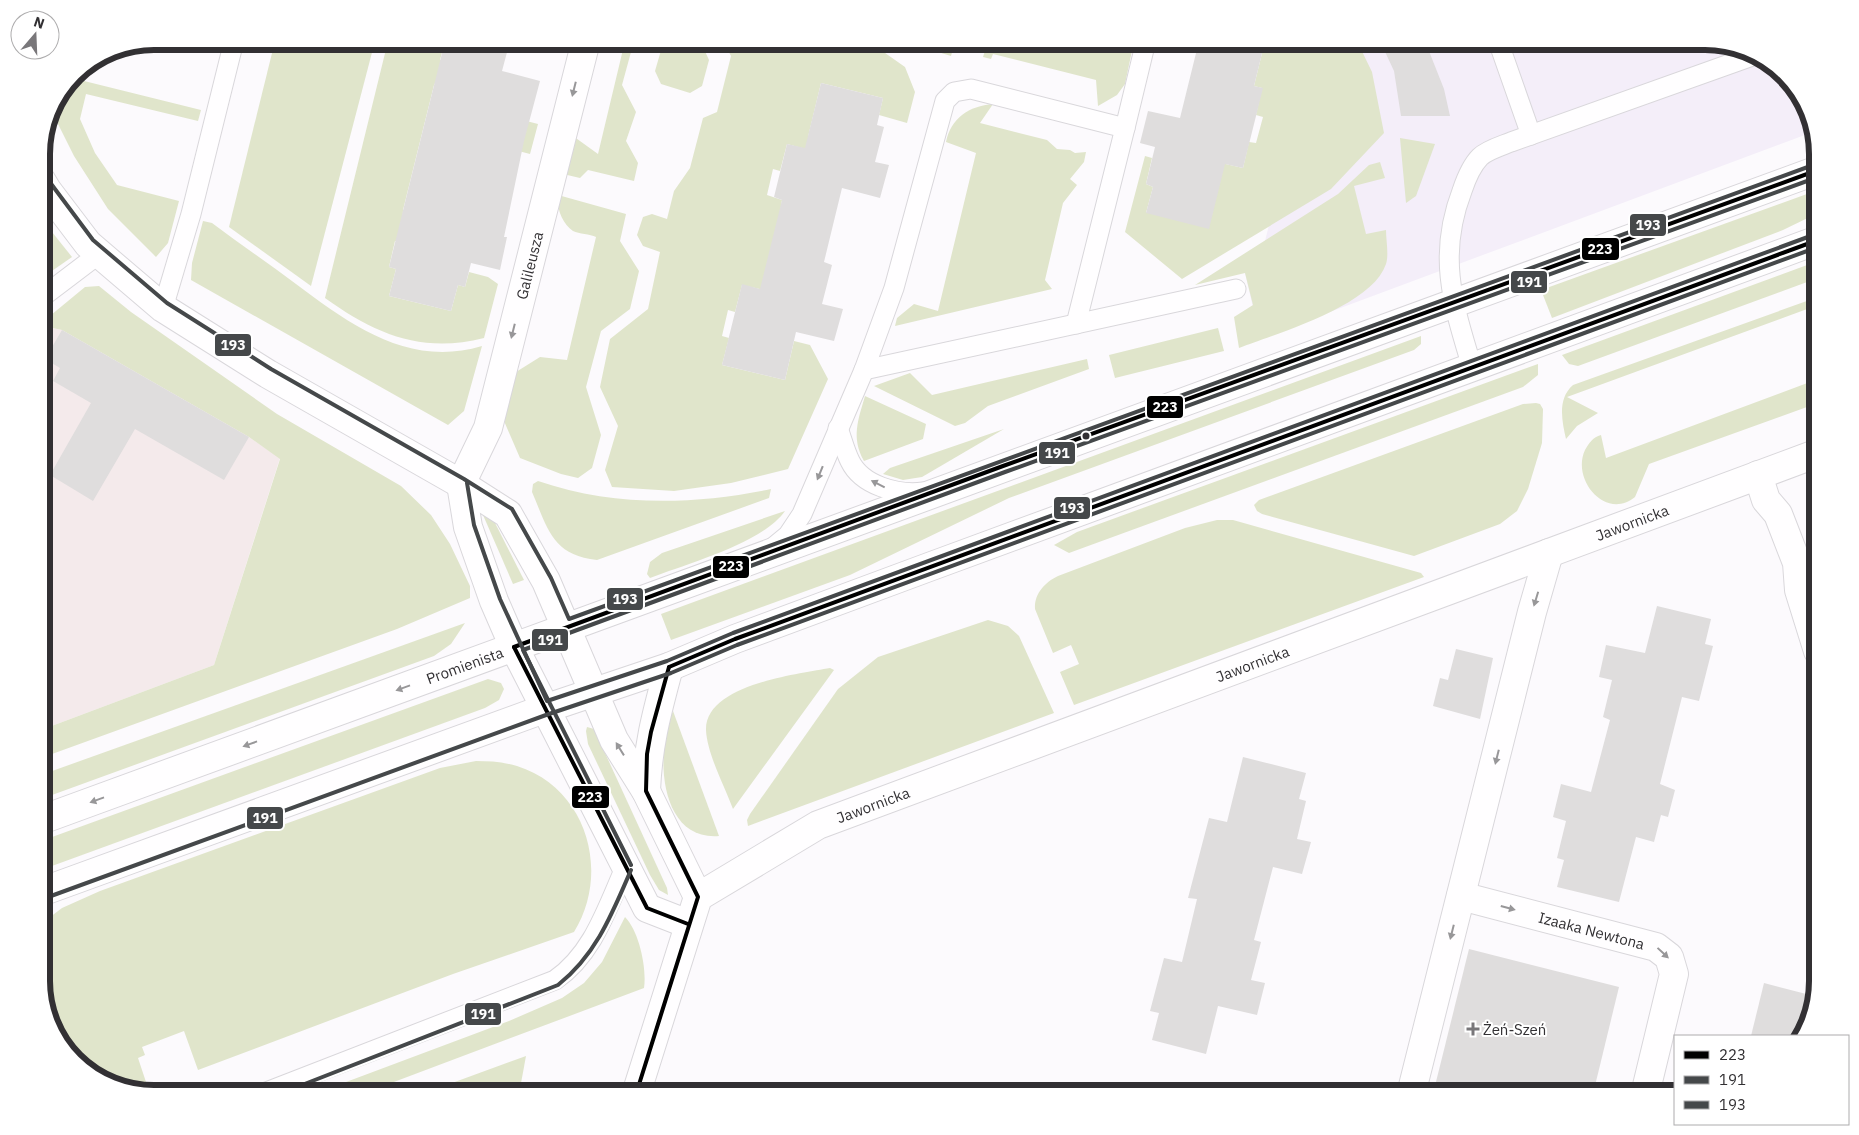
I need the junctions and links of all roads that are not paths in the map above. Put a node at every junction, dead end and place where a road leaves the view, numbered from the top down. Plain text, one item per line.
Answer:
1 (232, 50) edge
2 (584, 50) edge
3 (1144, 50) edge
4 (1501, 50) edge
5 (1746, 58) edge
6 (1125, 128) junction
7 (1531, 135) junction
8 (1809, 173) edge
9 (50, 194) edge
10 (1809, 243) edge
11 (99, 254) junction
12 (1236, 289) dead end
13 (50, 292) edge
14 (1453, 304) junction
15 (163, 308) junction
16 (1076, 324) junction
17 (1472, 367) junction
18 (864, 370) junction
19 (838, 428) junction
20 (1809, 456) edge
21 (1758, 475) junction
22 (461, 484) junction
23 (942, 489) junction
24 (1549, 553) junction
25 (762, 556) junction
26 (1809, 622) edge
27 (566, 627) junction
28 (514, 648) junction
29 (669, 667) junction
30 (594, 691) junction
31 (544, 709) junction
32 (646, 791) junction
33 (50, 817) edge
34 (625, 868) junction
35 (50, 892) edge
36 (1461, 896) junction
37 (698, 897) junction
38 (688, 924) junction
39 (283, 1085) edge
40 (639, 1085) edge
41 (1413, 1085) edge
42 (1647, 1085) edge

1 - 15 lane
2 -> 22 street, Galileusza
3 - 6 lane
4 - 7 lane
5 - 7 lane
6 - 16 lane
6 - 18 lane
7 - 14 lane
8 - 14 street, Promienista
9 - 11 street
10 - 17 street
11 - 13 lane
11 - 15 street
12 - 16 lane
14 - 17 lane
14 - 23 street, Promienista
15 - 22 street
16 - 18 lane
17 - 29 street
18 - 19 lane
23 -> 19 lane
19 -> 25 lane
20 - 21 street, Jawornicka
21 - 24 street, Jawornicka
21 - 26 street
22 - 27 street
22 - 28 street
23 - 25 street, Promienista
24 -> 36 street
24 - 37 street, Jawornicka
25 - 27 street, Promienista
27 - 28 street, Promienista
27 - 30 street
28 - 31 street
28 -> 33 street, Promienista
29 - 30 street
29 - 32 street
30 - 31 street
32 -> 30 street
31 - 34 street
31 - 35 street
32 - 37 street
34 - 38 street
34 - 39 lane
36 -> 41 street
36 -> 42 street, Izaaka Newtona
37 - 38 street
38 - 40 street

